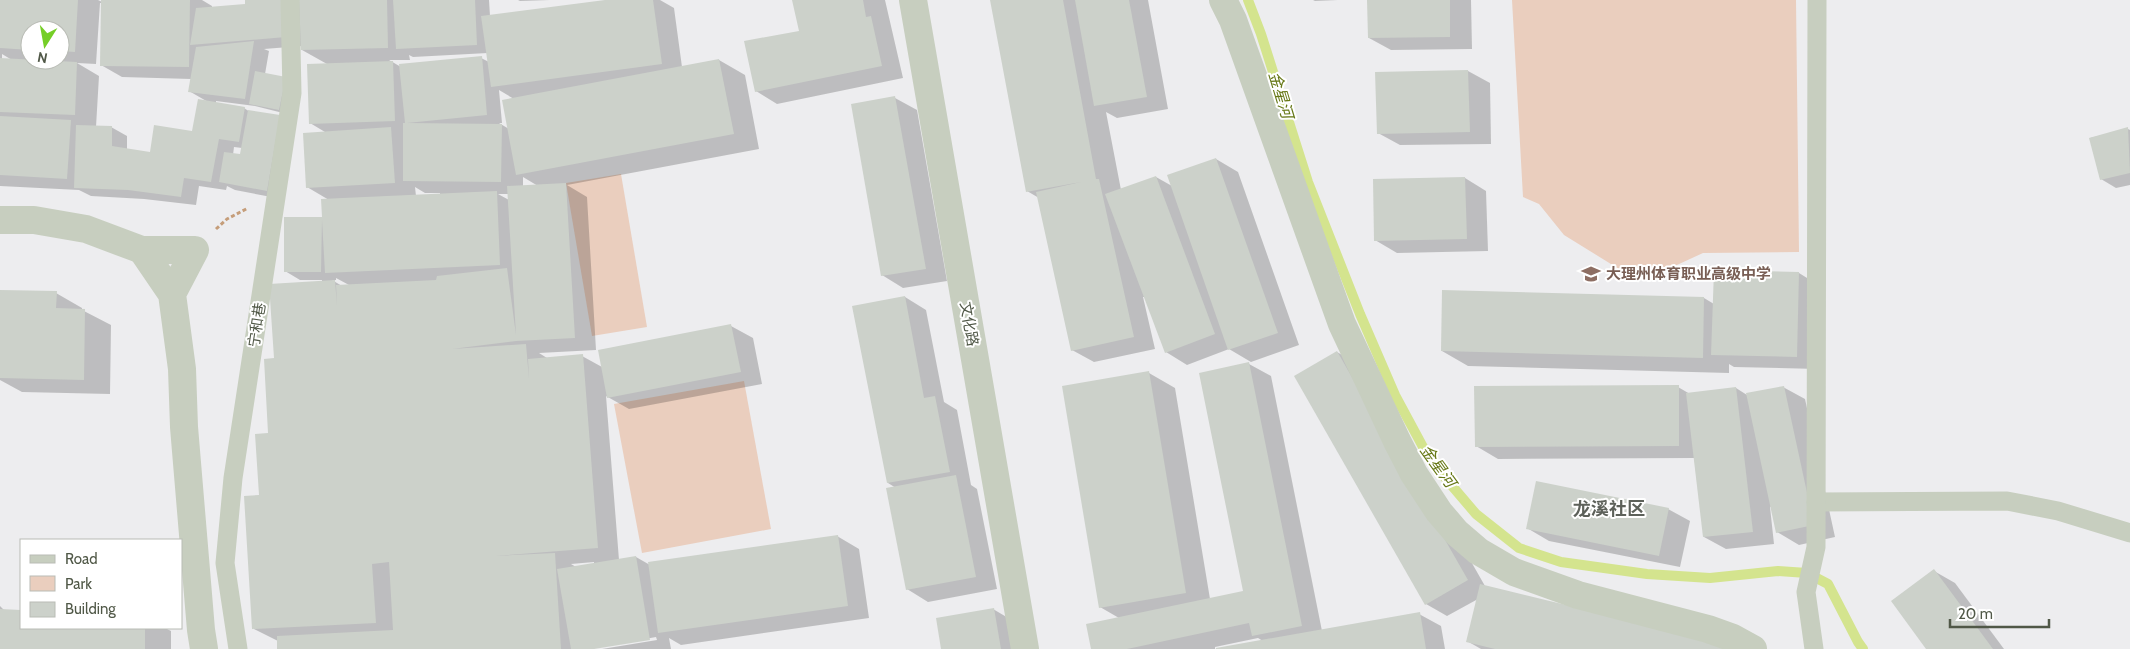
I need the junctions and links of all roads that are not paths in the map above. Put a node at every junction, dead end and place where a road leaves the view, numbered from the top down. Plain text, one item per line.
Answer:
1 (290, 0) edge
2 (913, 0) edge
3 (1223, 0) edge
4 (1817, 0) edge
5 (0, 220) edge
6 (142, 250) junction
7 (172, 294) junction
8 (1816, 502) junction
9 (2130, 533) edge
10 (204, 649) edge
11 (238, 649) edge
12 (1025, 649) edge
13 (1753, 649) edge
14 (1814, 649) edge

1 - 11 lane, 宁和巷
2 - 12 street, 文化路
3 - 13 street
4 - 8 lane
5 - 6 street
6 - 7 street
6 - 7 street
7 - 10 street
8 - 9 lane
8 - 14 lane

